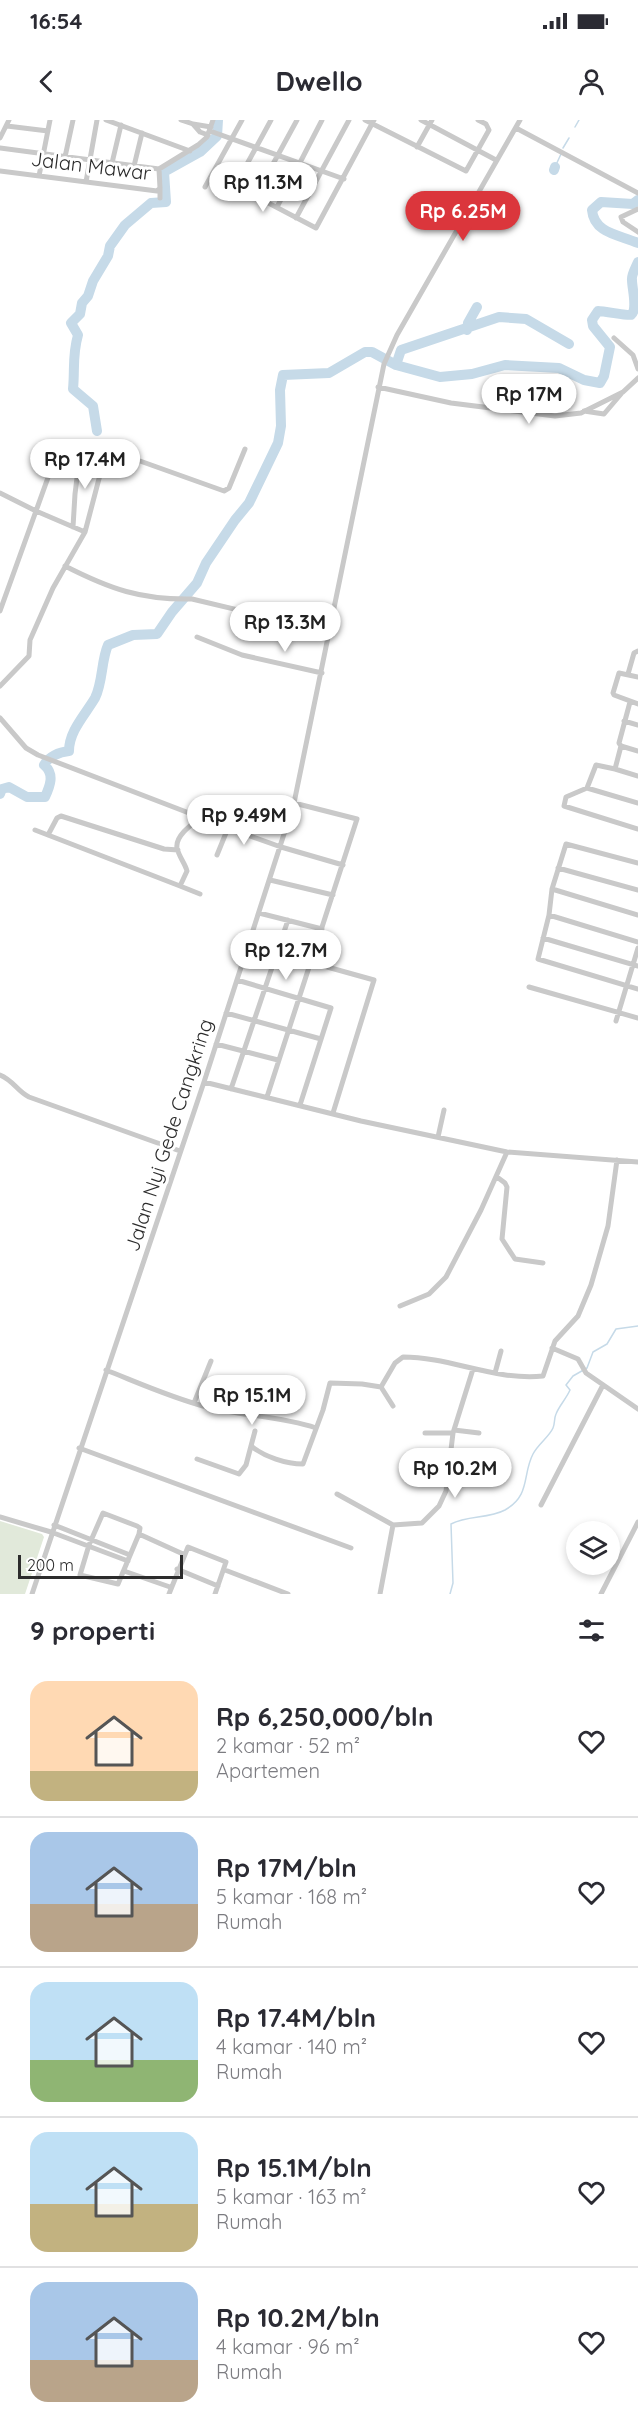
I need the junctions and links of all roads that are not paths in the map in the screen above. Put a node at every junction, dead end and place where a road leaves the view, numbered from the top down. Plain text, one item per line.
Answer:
1 (50, 120) edge
2 (73, 120) edge
3 (97, 120) edge
4 (106, 120) edge
5 (181, 120) edge
6 (242, 120) edge
7 (271, 120) edge
8 (297, 120) edge
9 (322, 120) edge
10 (349, 120) edge
11 (364, 120) edge
12 (422, 120) edge
13 (478, 120) edge
14 (520, 120) edge
15 (373, 122) edge
16 (431, 122) edge
17 (8, 123) edge
18 (194, 124) junction
19 (120, 125) junction
20 (516, 128) junction
21 (212, 129) edge
22 (48, 131) junction
23 (142, 133) junction
24 (0, 137) edge
25 (232, 138) junction
26 (256, 147) junction
27 (417, 147) junction
28 (0, 148) edge
29 (478, 150) junction
30 (190, 151) junction
31 (43, 153) junction
32 (65, 156) junction
33 (279, 156) junction
34 (88, 160) junction
35 (496, 160) junction
36 (112, 163) junction
37 (300, 163) junction
38 (134, 166) junction
39 (159, 169) junction
40 (0, 171) edge
41 (322, 171) junction
42 (213, 174) junction
43 (39, 176) junction
44 (344, 179) junction
45 (86, 182) junction
46 (235, 186) junction
47 (205, 187) dead end
48 (160, 188) junction
49 (638, 194) edge
50 (255, 197) junction
51 (160, 198) dead end
52 (277, 207) junction
53 (638, 209) edge
54 (296, 218) junction
55 (638, 232) edge
56 (614, 338) dead end
57 (638, 369) edge
58 (638, 378) edge
59 (378, 387) junction
60 (623, 392) junction
61 (584, 411) junction
62 (245, 449) dead end
63 (0, 493) edge
64 (36, 511) junction
65 (73, 527) junction
66 (85, 532) junction
67 (65, 566) junction
68 (0, 611) edge
69 (330, 632) junction
70 (197, 637) dead end
71 (638, 651) edge
72 (322, 673) junction
73 (628, 674) junction
74 (638, 676) edge
75 (0, 686) edge
76 (630, 702) junction
77 (638, 704) edge
78 (0, 718) edge
79 (624, 721) junction
80 (638, 726) edge
81 (621, 746) junction
82 (638, 751) edge
83 (615, 769) junction
84 (638, 776) edge
85 (587, 788) junction
86 (294, 803) junction
87 (638, 803) edge
88 (203, 819) junction
89 (228, 828) junction
90 (638, 829) edge
91 (35, 830) dead end
92 (48, 835) junction
93 (281, 847) junction
94 (178, 850) junction
95 (217, 855) dead end
96 (638, 863) edge
97 (343, 865) junction
98 (558, 868) junction
99 (270, 880) junction
100 (180, 886) junction
101 (552, 889) junction
102 (638, 890) edge
103 (200, 894) dead end
104 (333, 895) junction
105 (259, 913) junction
106 (549, 915) junction
107 (638, 915) edge
108 (288, 920) junction
109 (322, 929) junction
110 (543, 938) junction
111 (638, 942) edge
112 (249, 945) junction
113 (638, 948) edge
114 (277, 954) junction
115 (311, 963) junction
116 (635, 966) edge
117 (237, 980) junction
118 (627, 986) junction
119 (529, 987) dead end
120 (266, 988) junction
121 (638, 989) edge
122 (299, 997) junction
123 (619, 1012) junction
124 (226, 1013) junction
125 (638, 1018) edge
126 (255, 1021) junction
127 (616, 1021) dead end
128 (288, 1028) junction
129 (321, 1039) junction
130 (216, 1044) junction
131 (243, 1052) junction
132 (278, 1060) junction
133 (0, 1075) edge
134 (204, 1082) junction
135 (231, 1089) junction
136 (267, 1097) junction
137 (300, 1105) junction
138 (444, 1110) dead end
139 (333, 1113) junction
140 (438, 1137) junction
141 (180, 1151) junction
142 (507, 1152) junction
143 (617, 1160) junction
144 (638, 1162) edge
145 (497, 1177) junction
146 (543, 1263) dead end
147 (400, 1306) dead end
148 (552, 1348) junction
149 (501, 1351) dead end
150 (211, 1361) dead end
151 (473, 1369) junction
152 (106, 1370) junction
153 (495, 1373) junction
154 (603, 1385) junction
155 (381, 1387) junction
156 (194, 1403) junction
157 (393, 1406) dead end
158 (638, 1409) edge
159 (316, 1428) junction
160 (255, 1431) dead end
161 (453, 1431) junction
162 (425, 1433) dead end
163 (479, 1434) dead end
164 (251, 1446) junction
165 (80, 1448) junction
166 (197, 1459) dead end
167 (449, 1469) junction
168 (489, 1474) dead end
169 (337, 1494) dead end
170 (541, 1504) dead end
171 (0, 1517) edge
172 (638, 1522) edge
173 (54, 1525) junction
174 (393, 1526) junction
175 (51, 1533) junction
176 (74, 1533) junction
177 (139, 1534) junction
178 (71, 1539) junction
179 (90, 1542) junction
180 (351, 1548) dead end
181 (183, 1554) junction
182 (129, 1558) junction
183 (177, 1569) junction
184 (225, 1569) junction
185 (124, 1571) junction
186 (216, 1590) edge
187 (169, 1591) edge
188 (284, 1593) edge
189 (32, 1594) edge
190 (224, 1594) edge
191 (380, 1594) edge
192 (601, 1594) edge

1 - 22 street
2 - 32 street
3 - 34 street
4 - 19 street
5 - 18 street
6 - 25 street
7 - 26 street
8 - 33 street
9 - 37 street
10 - 41 street
11 - 15 street
12 - 16 street
13 - 29 street
14 - 20 street, Jalan Nyi Gede Cangkring
15 - 27 street
15 - 44 street
16 - 27 street
16 - 29 street
17 - 22 street
17 - 24 street
18 - 21 street
18 - 21 street
19 - 23 street
19 - 36 street
20 - 35 street, Jalan Nyi Gede Cangkring
20 - 49 street
21 - 25 street
21 - 30 street
22 - 31 street
23 - 30 street
23 - 38 street
25 - 26 street
25 - 42 street
26 - 33 street
26 - 46 street
27 - 29 street
28 - 31 street
29 - 35 street
30 - 39 street
31 - 32 street
31 - 43 street
32 - 34 street
33 - 37 street
33 - 50 street
34 - 36 street
34 - 45 street
35 - 59 street, Jalan Nyi Gede Cangkring
36 - 38 street
37 - 41 street
37 - 52 street
38 - 39 street
39 - 48 street, Jalan Mawar
40 - 43 street, Jalan Mawar
41 - 44 street
41 - 54 street
42 - 46 street
42 - 47 street
43 - 45 street, Jalan Mawar
44 - 54 street
45 - 48 street, Jalan Mawar
46 - 50 street
48 - 51 street
50 - 52 street
52 - 54 street
53 - 55 street
56 - 57 street
58 - 60 street
59 - 61 street
59 - 69 street, Jalan Nyi Gede Cangkring
60 - 61 street
60 - 61 street
62 - 66 street
63 - 64 street
64 - 65 street
64 - 65 street
64 - 68 street
65 - 66 street
66 - 67 street
67 - 69 street
67 - 75 street
69 - 72 street, Jalan Nyi Gede Cangkring
70 - 72 street
71 - 73 street
72 - 86 street, Jalan Nyi Gede Cangkring
73 - 74 street
73 - 76 street
76 - 77 street
76 - 79 street
78 - 88 street
79 - 80 street
79 - 81 street
81 - 82 street
81 - 83 street
83 - 84 street
83 - 85 street
85 - 87 street
85 - 90 street
86 - 93 street, Jalan Nyi Gede Cangkring
86 - 97 street
88 - 89 street
88 - 94 street
89 - 93 street
89 - 95 street
91 - 92 street
92 - 94 street
92 - 100 street
93 - 97 street
93 - 99 street, Jalan Nyi Gede Cangkring
94 - 100 street
96 - 98 street
97 - 104 street
98 - 101 street
98 - 102 street
99 - 104 street
99 - 105 street, Jalan Nyi Gede Cangkring
100 - 103 street
101 - 106 street
101 - 107 street
104 - 109 street
105 - 108 street
105 - 112 street, Jalan Nyi Gede Cangkring
106 - 110 street
106 - 111 street
108 - 109 street
108 - 114 street
109 - 115 street
110 - 116 street
110 - 118 street
112 - 114 street
112 - 117 street, Jalan Nyi Gede Cangkring
113 - 116 street
114 - 115 street
114 - 120 street
115 - 122 street
115 - 139 street
116 - 118 street
117 - 120 street
117 - 124 street, Jalan Nyi Gede Cangkring
118 - 121 street
118 - 123 street
119 - 123 street
120 - 122 street
120 - 126 street
122 - 128 street
122 - 129 street
123 - 125 street
123 - 127 street
124 - 126 street
124 - 130 street, Jalan Nyi Gede Cangkring
126 - 128 street
126 - 131 street
128 - 129 street
128 - 132 street
129 - 137 street
130 - 131 street
130 - 134 street, Jalan Nyi Gede Cangkring
131 - 132 street
131 - 135 street
132 - 136 street
133 - 141 street
134 - 135 street
134 - 141 street, Jalan Nyi Gede Cangkring
135 - 136 street
136 - 137 street
137 - 139 street
138 - 140 street
139 - 140 street
140 - 142 street
141 - 152 street, Jalan Nyi Gede Cangkring
142 - 143 street
142 - 145 street
143 - 144 street
143 - 148 street
145 - 146 street
145 - 147 street
148 - 153 street
148 - 154 street
149 - 153 street
150 - 156 street
151 - 153 street
151 - 155 street
151 - 161 street
152 - 156 street
152 - 165 street, Jalan Nyi Gede Cangkring
154 - 158 street
154 - 170 street
155 - 157 street
155 - 159 street
156 - 159 street
159 - 164 street
160 - 164 street
161 - 162 street
161 - 163 street
161 - 167 street
164 - 166 street
165 - 173 street, Jalan Nyi Gede Cangkring
165 - 180 street
167 - 168 street
167 - 174 street
169 - 174 street
171 - 175 street
172 - 192 street
173 - 175 street, Jalan Nyi Gede Cangkring
173 - 176 street
174 - 191 street
175 - 178 street
175 - 189 street, Jalan Nyi Gede Cangkring
176 - 178 street
176 - 179 street
177 - 179 street
177 - 181 street
177 - 182 street
178 - 179 street
179 - 182 street
179 - 185 street
181 - 183 street
181 - 184 street
182 - 185 street
183 - 186 street
183 - 187 street
184 - 186 street
184 - 188 street
185 - 187 street
186 - 190 street

